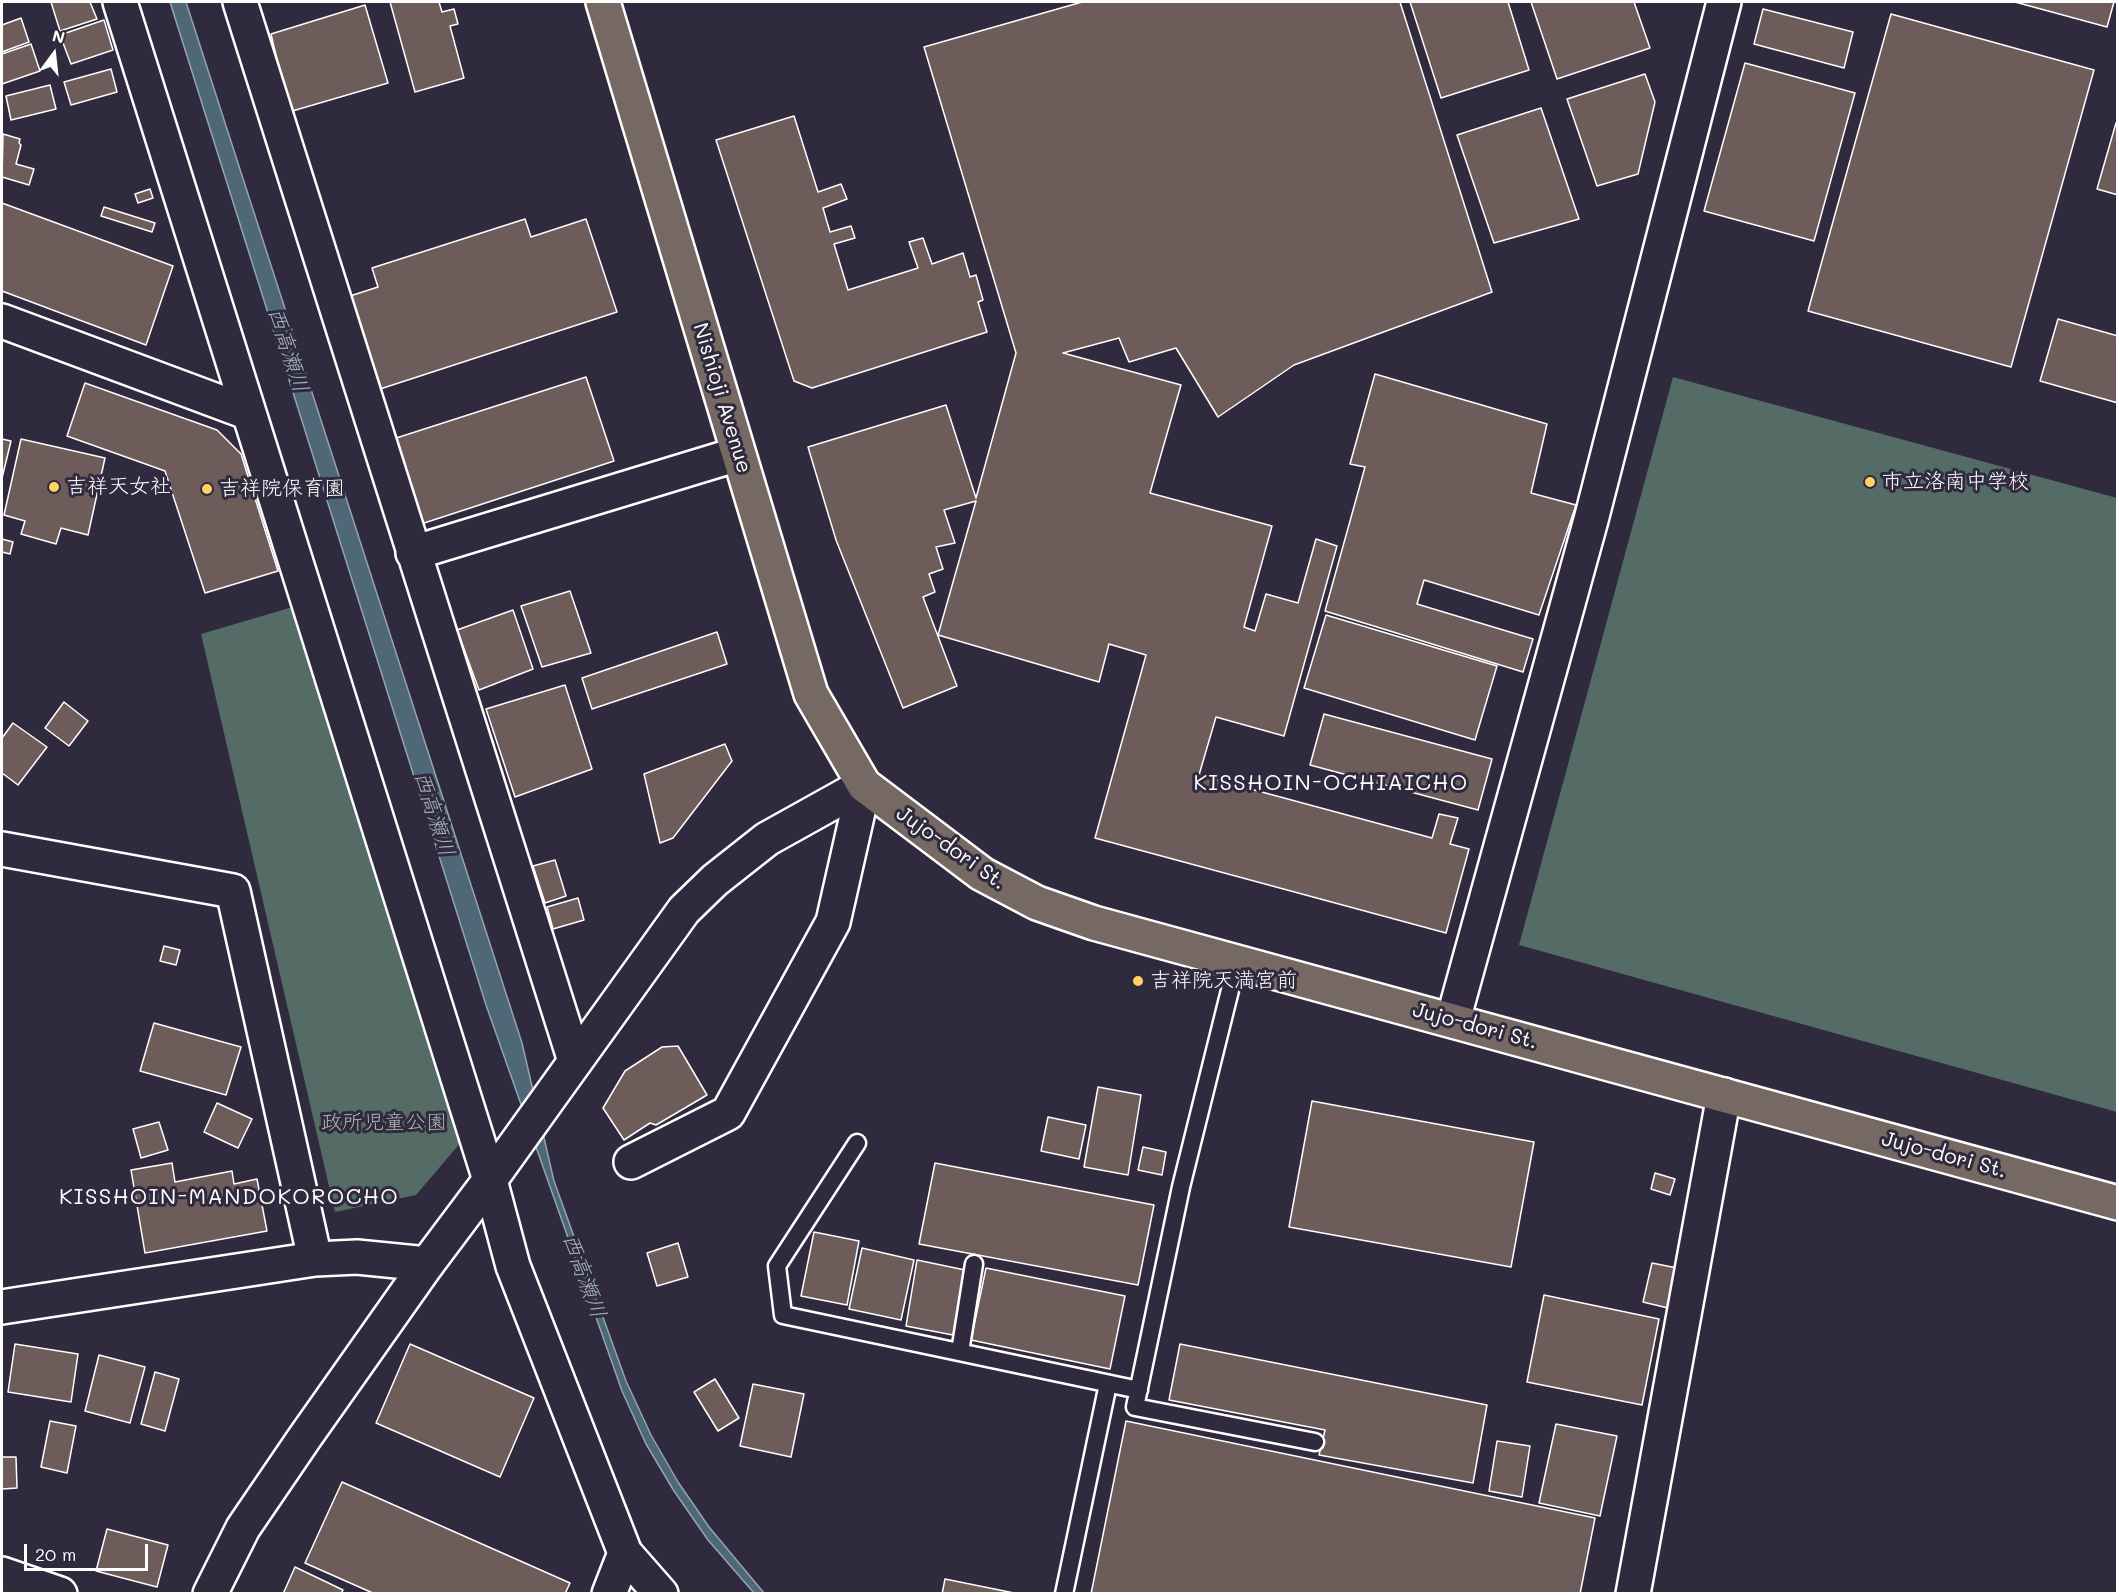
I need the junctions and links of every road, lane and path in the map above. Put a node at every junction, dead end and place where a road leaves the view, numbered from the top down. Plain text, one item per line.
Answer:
1 (120, 2) edge
2 (240, 2) edge
3 (603, 2) edge
4 (1724, 2) edge
5 (2, 321) edge
6 (249, 413) junction
7 (738, 454) junction
8 (413, 553) junction
9 (864, 785) junction
10 (2, 849) edge
11 (1238, 962) junction
12 (1454, 1020) junction
13 (570, 1067) junction
14 (1724, 1095) junction
15 (857, 1143) dead end
16 (631, 1162) dead end
17 (496, 1172) junction
18 (2118, 1203) edge
19 (315, 1259) junction
20 (427, 1264) junction
21 (974, 1264) dead end
22 (2, 1307) edge
23 (960, 1352) junction
24 (1107, 1383) junction
25 (1139, 1390) junction
26 (1315, 1442) dead end
27 (625, 1553) junction
28 (2, 1574) edge
29 (60, 1593) edge
30 (210, 1593) edge
31 (609, 1593) edge
32 (661, 1593) edge
33 (1064, 1593) edge
34 (1633, 1593) edge

1 - 6 street
2 - 8 street
3 - 7 main road, Nishioji Avenue
4 - 12 street
5 - 6 street
6 - 17 street
7 - 8 street
7 - 9 main road, Nishioji Avenue
8 - 13 street
9 - 11 main road, Jujo-dori St.
9 - 13 street
9 - 16 street
10 - 19 street
11 - 12 main road, Jujo-dori St.
11 - 25 lane
12 - 14 main road, Jujo-dori St.
13 - 17 street
14 - 18 main road, Jujo-dori St.
14 - 34 street
15 - 23 lane
17 - 20 street
17 - 27 street
19 - 20 street
19 - 22 street
20 - 30 street
21 - 23 lane
23 - 24 lane
24 - 25 lane
24 - 33 lane
25 - 26 lane
27 - 31 street
27 - 32 street
28 - 29 street

